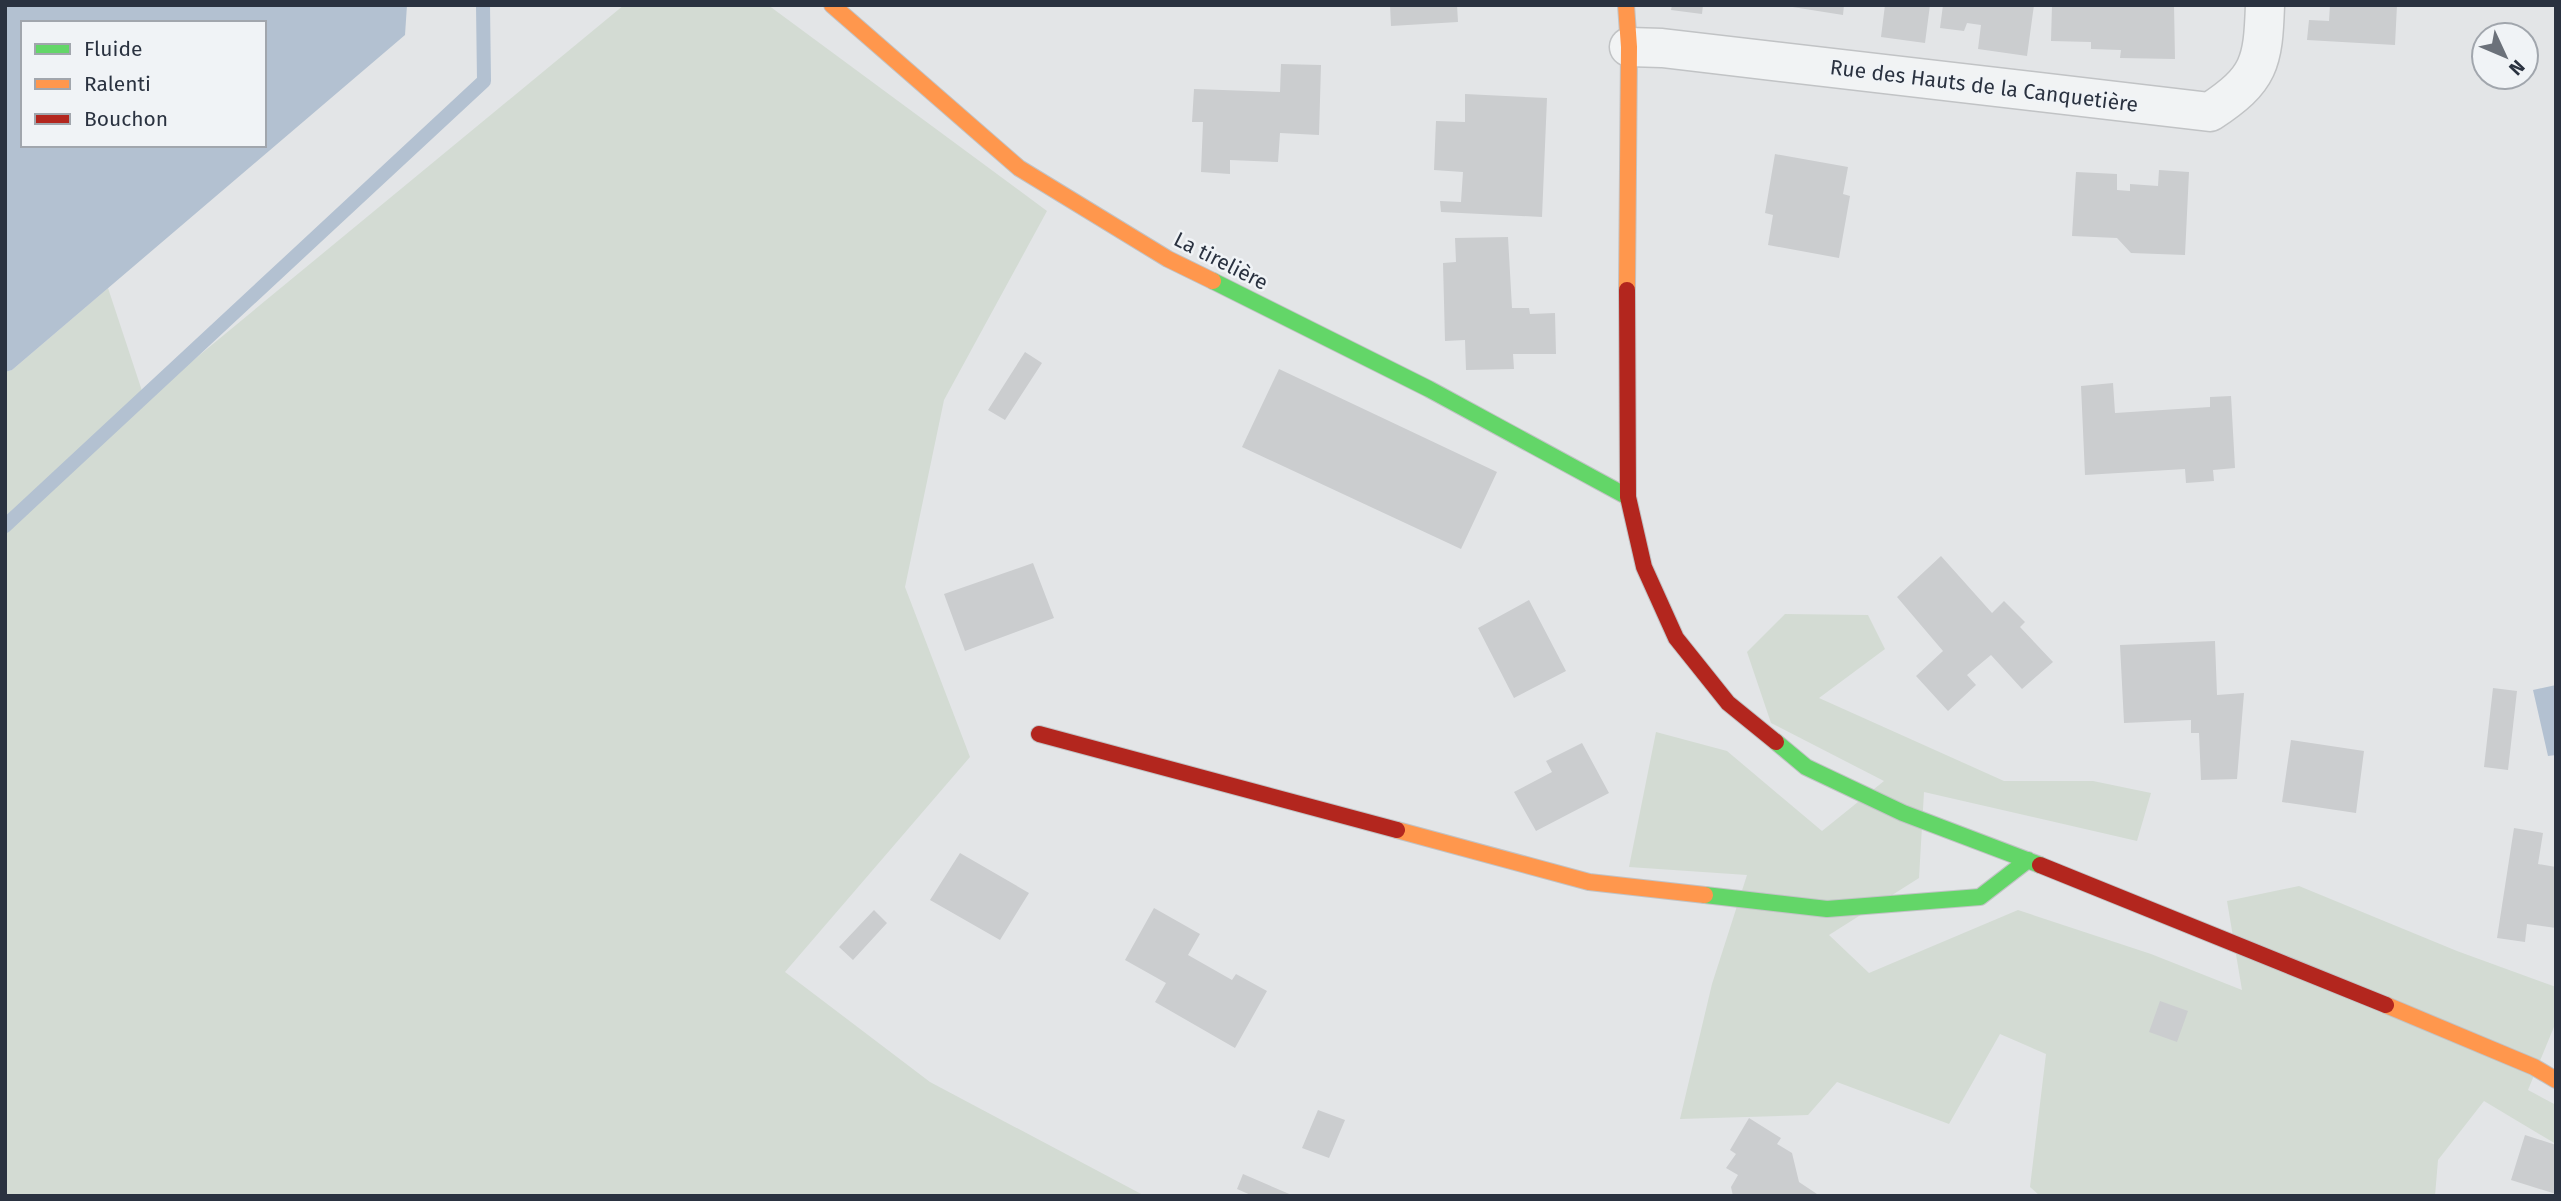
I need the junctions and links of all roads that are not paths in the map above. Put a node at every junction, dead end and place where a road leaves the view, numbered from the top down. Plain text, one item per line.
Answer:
1 (832, 5) edge
2 (1626, 5) edge
3 (2265, 5) edge
4 (1629, 47) junction
5 (1628, 497) junction
6 (1039, 734) dead end
7 (2028, 860) junction
8 (2556, 1080) edge

1 - 5 street, La tirelière
2 - 4 street
3 - 4 street, Rue des Hauts de la Canquetière
4 - 5 street
5 - 7 street
6 - 7 street
7 - 8 street

